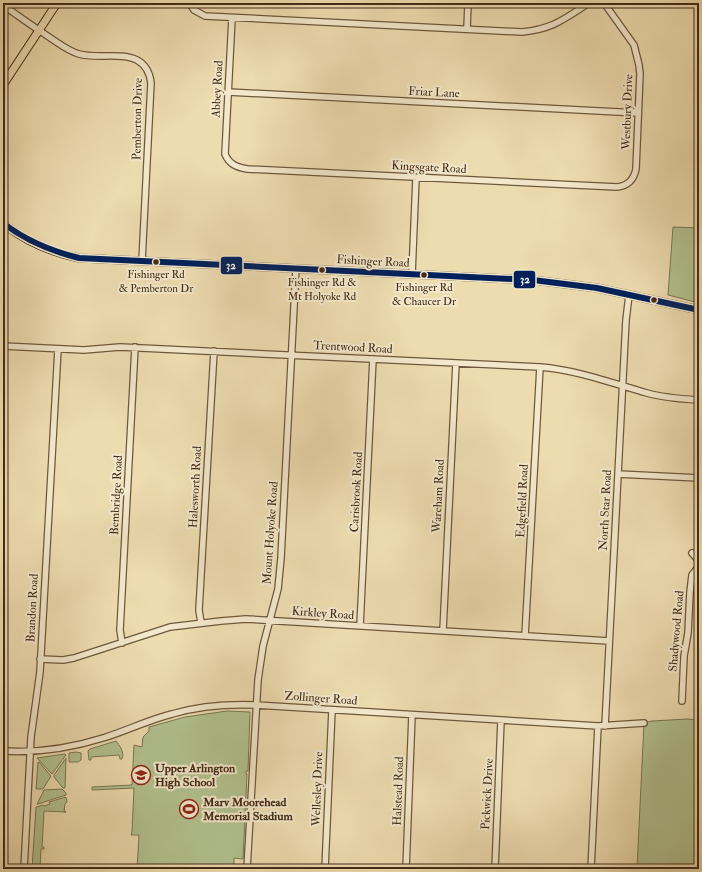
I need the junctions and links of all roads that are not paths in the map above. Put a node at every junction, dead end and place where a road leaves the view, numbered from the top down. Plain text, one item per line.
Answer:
1 (57, 3) edge
2 (189, 3) edge
3 (468, 3) edge
4 (589, 3) edge
5 (604, 3) edge
6 (3, 5) edge
7 (232, 18) junction
8 (467, 29) junction
9 (39, 30) junction
10 (3, 85) edge
11 (228, 92) junction
12 (638, 113) junction
13 (229, 161) joint
14 (416, 178) junction
15 (629, 182) joint
16 (3, 223) edge
17 (142, 261) junction
18 (296, 268) junction
19 (412, 274) junction
20 (629, 295) junction
21 (699, 310) edge
22 (3, 346) edge
23 (135, 348) junction
24 (58, 349) junction
25 (214, 351) junction
26 (292, 355) junction
27 (373, 359) junction
28 (456, 363) junction
29 (540, 367) junction
30 (623, 386) junction
31 (699, 400) edge
32 (618, 474) junction
33 (699, 478) edge
34 (692, 553) dead end
35 (699, 561) edge
36 (699, 566) edge
37 (270, 620) junction
38 (201, 623) junction
39 (360, 626) junction
40 (442, 631) junction
41 (525, 636) junction
42 (609, 641) junction
43 (122, 643) junction
44 (40, 659) junction
45 (682, 701) dead end
46 (256, 705) junction
47 (332, 710) junction
48 (412, 715) junction
49 (501, 720) junction
50 (644, 723) dead end
51 (598, 726) junction
52 (605, 726) junction
53 (3, 750) edge
54 (30, 751) junction
55 (24, 869) edge
56 (247, 869) edge
57 (325, 869) edge
58 (406, 869) edge
59 (495, 869) edge
60 (591, 869) edge

1 - 9 main road
2 - 7 street
3 - 8 street
4 - 8 street
5 - 12 street, Westbury Drive
6 - 9 street, Pemberton Drive
7 - 8 street
7 - 11 street, Abbey Road
9 - 10 main road
9 - 17 street, Pemberton Drive
11 - 12 street, Friar Lane
11 - 13 street, Abbey Road
12 - 15 street, Westbury Drive
13 - 14 street, Kingsgate Road
14 - 15 street, Kingsgate Road
14 - 19 street
16 - 17 main road, Fishinger Road
17 - 18 main road, Fishinger Road
18 - 19 main road, Fishinger Road
18 - 26 street, Mount Holyoke Road
19 - 20 main road, Fishinger Road
20 - 21 main road, Fishinger Road
20 - 30 street, North Star Road
22 - 24 street, Trentwood Road
23 - 24 street, Trentwood Road
23 - 25 street, Trentwood Road
23 - 43 street, Bembridge Road
24 - 44 street, Brandon Road
25 - 26 street, Trentwood Road
25 - 38 street, Halesworth Road
26 - 27 street, Trentwood Road
26 - 37 street, Mount Holyoke Road
27 - 28 street, Trentwood Road
27 - 39 street, Carisbrook Road
28 - 29 street, Trentwood Road
28 - 40 street, Wareham Road
29 - 30 street, Trentwood Road
29 - 41 street, Edgefield Road
30 - 31 street, Trentwood Road
30 - 32 street, North Star Road
32 - 33 street
32 - 42 street, North Star Road
34 - 35 street
36 - 45 street, Shadywood Road
37 - 38 street, Kirkley Road
37 - 39 street, Kirkley Road
37 - 46 street, Mount Holyoke Road
38 - 43 street, Kirkley Road
39 - 40 street, Kirkley Road
40 - 41 street, Kirkley Road
41 - 42 street, Kirkley Road
42 - 52 street, North Star Road
43 - 44 street, Kirkley Road
44 - 54 street, Brandon Road
46 - 47 street, Zollinger Road
46 - 54 street, Zollinger Road
46 - 56 street, Mount Holyoke Road
47 - 48 street, Zollinger Road
47 - 57 street, Wellesley Drive
48 - 49 street, Zollinger Road
48 - 58 street, Halstead Road
49 - 51 street, Zollinger Road
49 - 59 street, Pickwick Drive
50 - 52 street, Zollinger Road
51 - 52 street, Zollinger Road
51 - 60 street
53 - 54 street, Zollinger Road
54 - 55 street, Brandon Road

